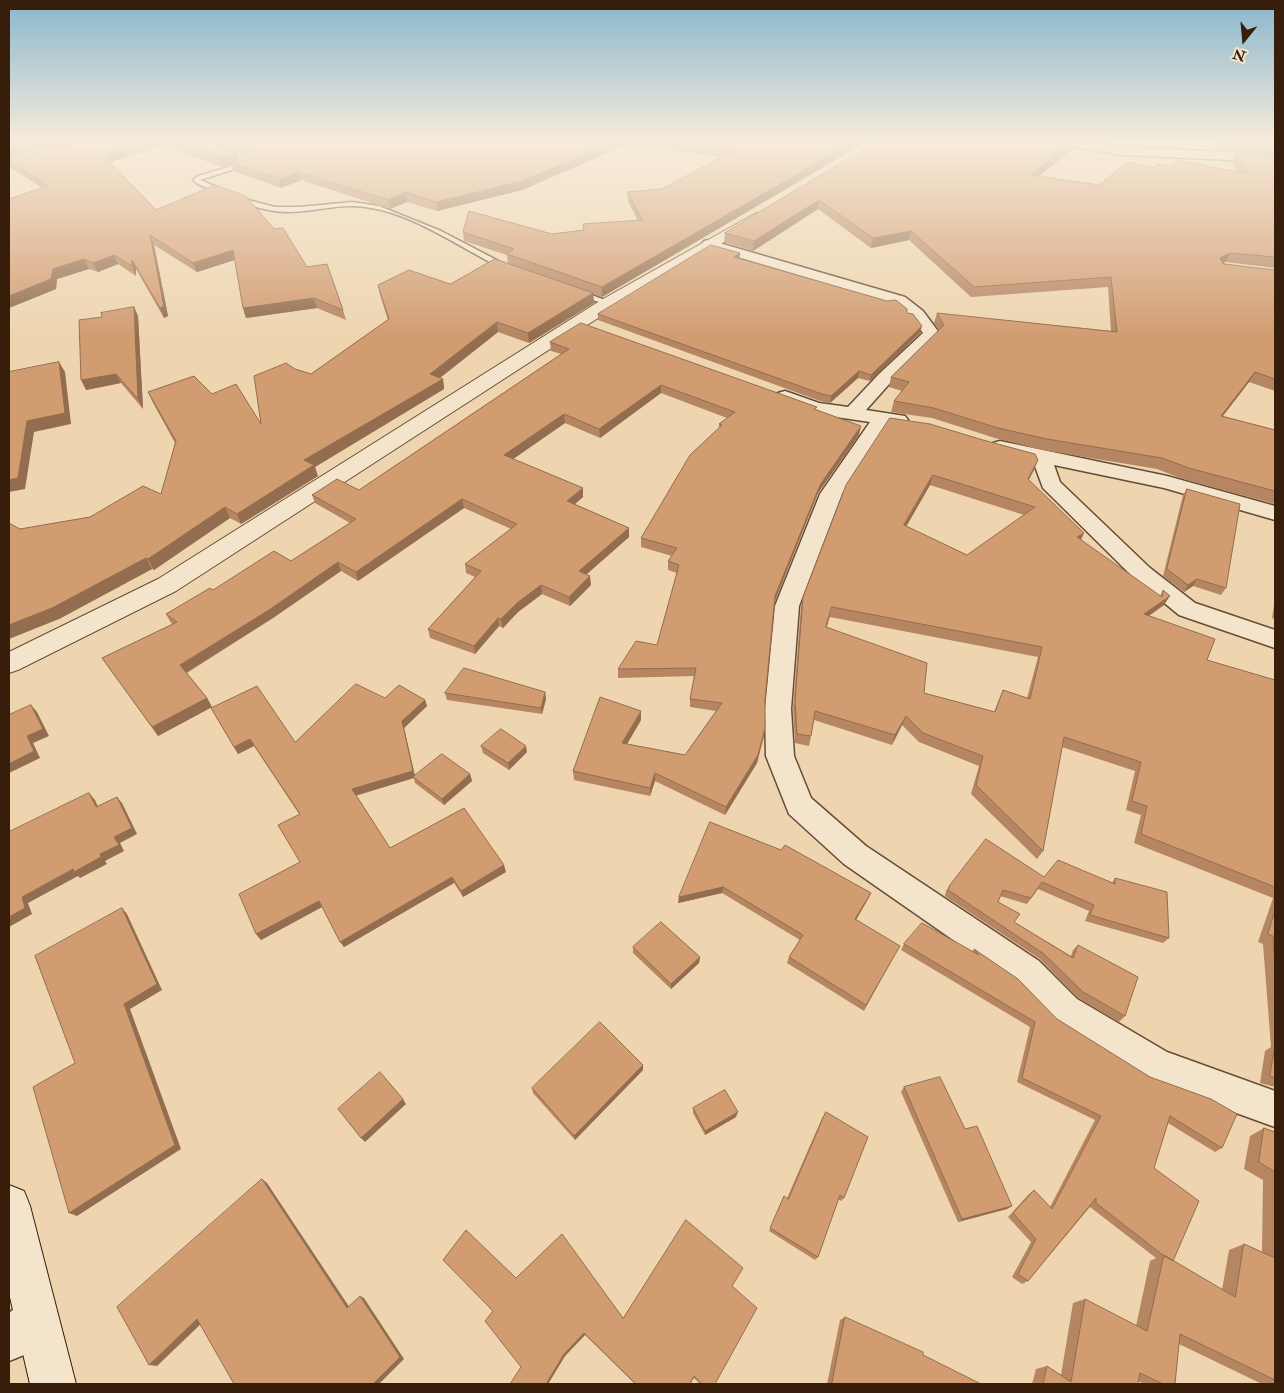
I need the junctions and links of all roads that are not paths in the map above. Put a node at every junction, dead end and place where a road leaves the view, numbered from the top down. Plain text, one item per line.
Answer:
1 (267, 207) edge
2 (315, 207) edge
3 (373, 207) edge
4 (771, 207) edge
5 (709, 244) junction
6 (513, 270) edge
7 (574, 291) edge
8 (608, 303) junction
9 (770, 392) edge
10 (853, 413) junction
11 (883, 417) junction
12 (912, 422) edge
13 (987, 444) edge
14 (1042, 458) junction
15 (1275, 513) edge
16 (1275, 639) edge
17 (15, 663) edge
18 (1275, 1109) edge
19 (9, 1206) edge
20 (22, 1329) edge
21 (53, 1384) edge

1 - 2 lane
3 - 6 lane
4 - 5 street
5 - 8 street
5 - 10 street
7 - 8 lane
8 - 17 street
9 - 10 street
10 - 11 street
11 - 12 street
11 - 18 street
13 - 14 street
14 - 15 street
14 - 16 street
19 - 20 street
20 - 21 street

